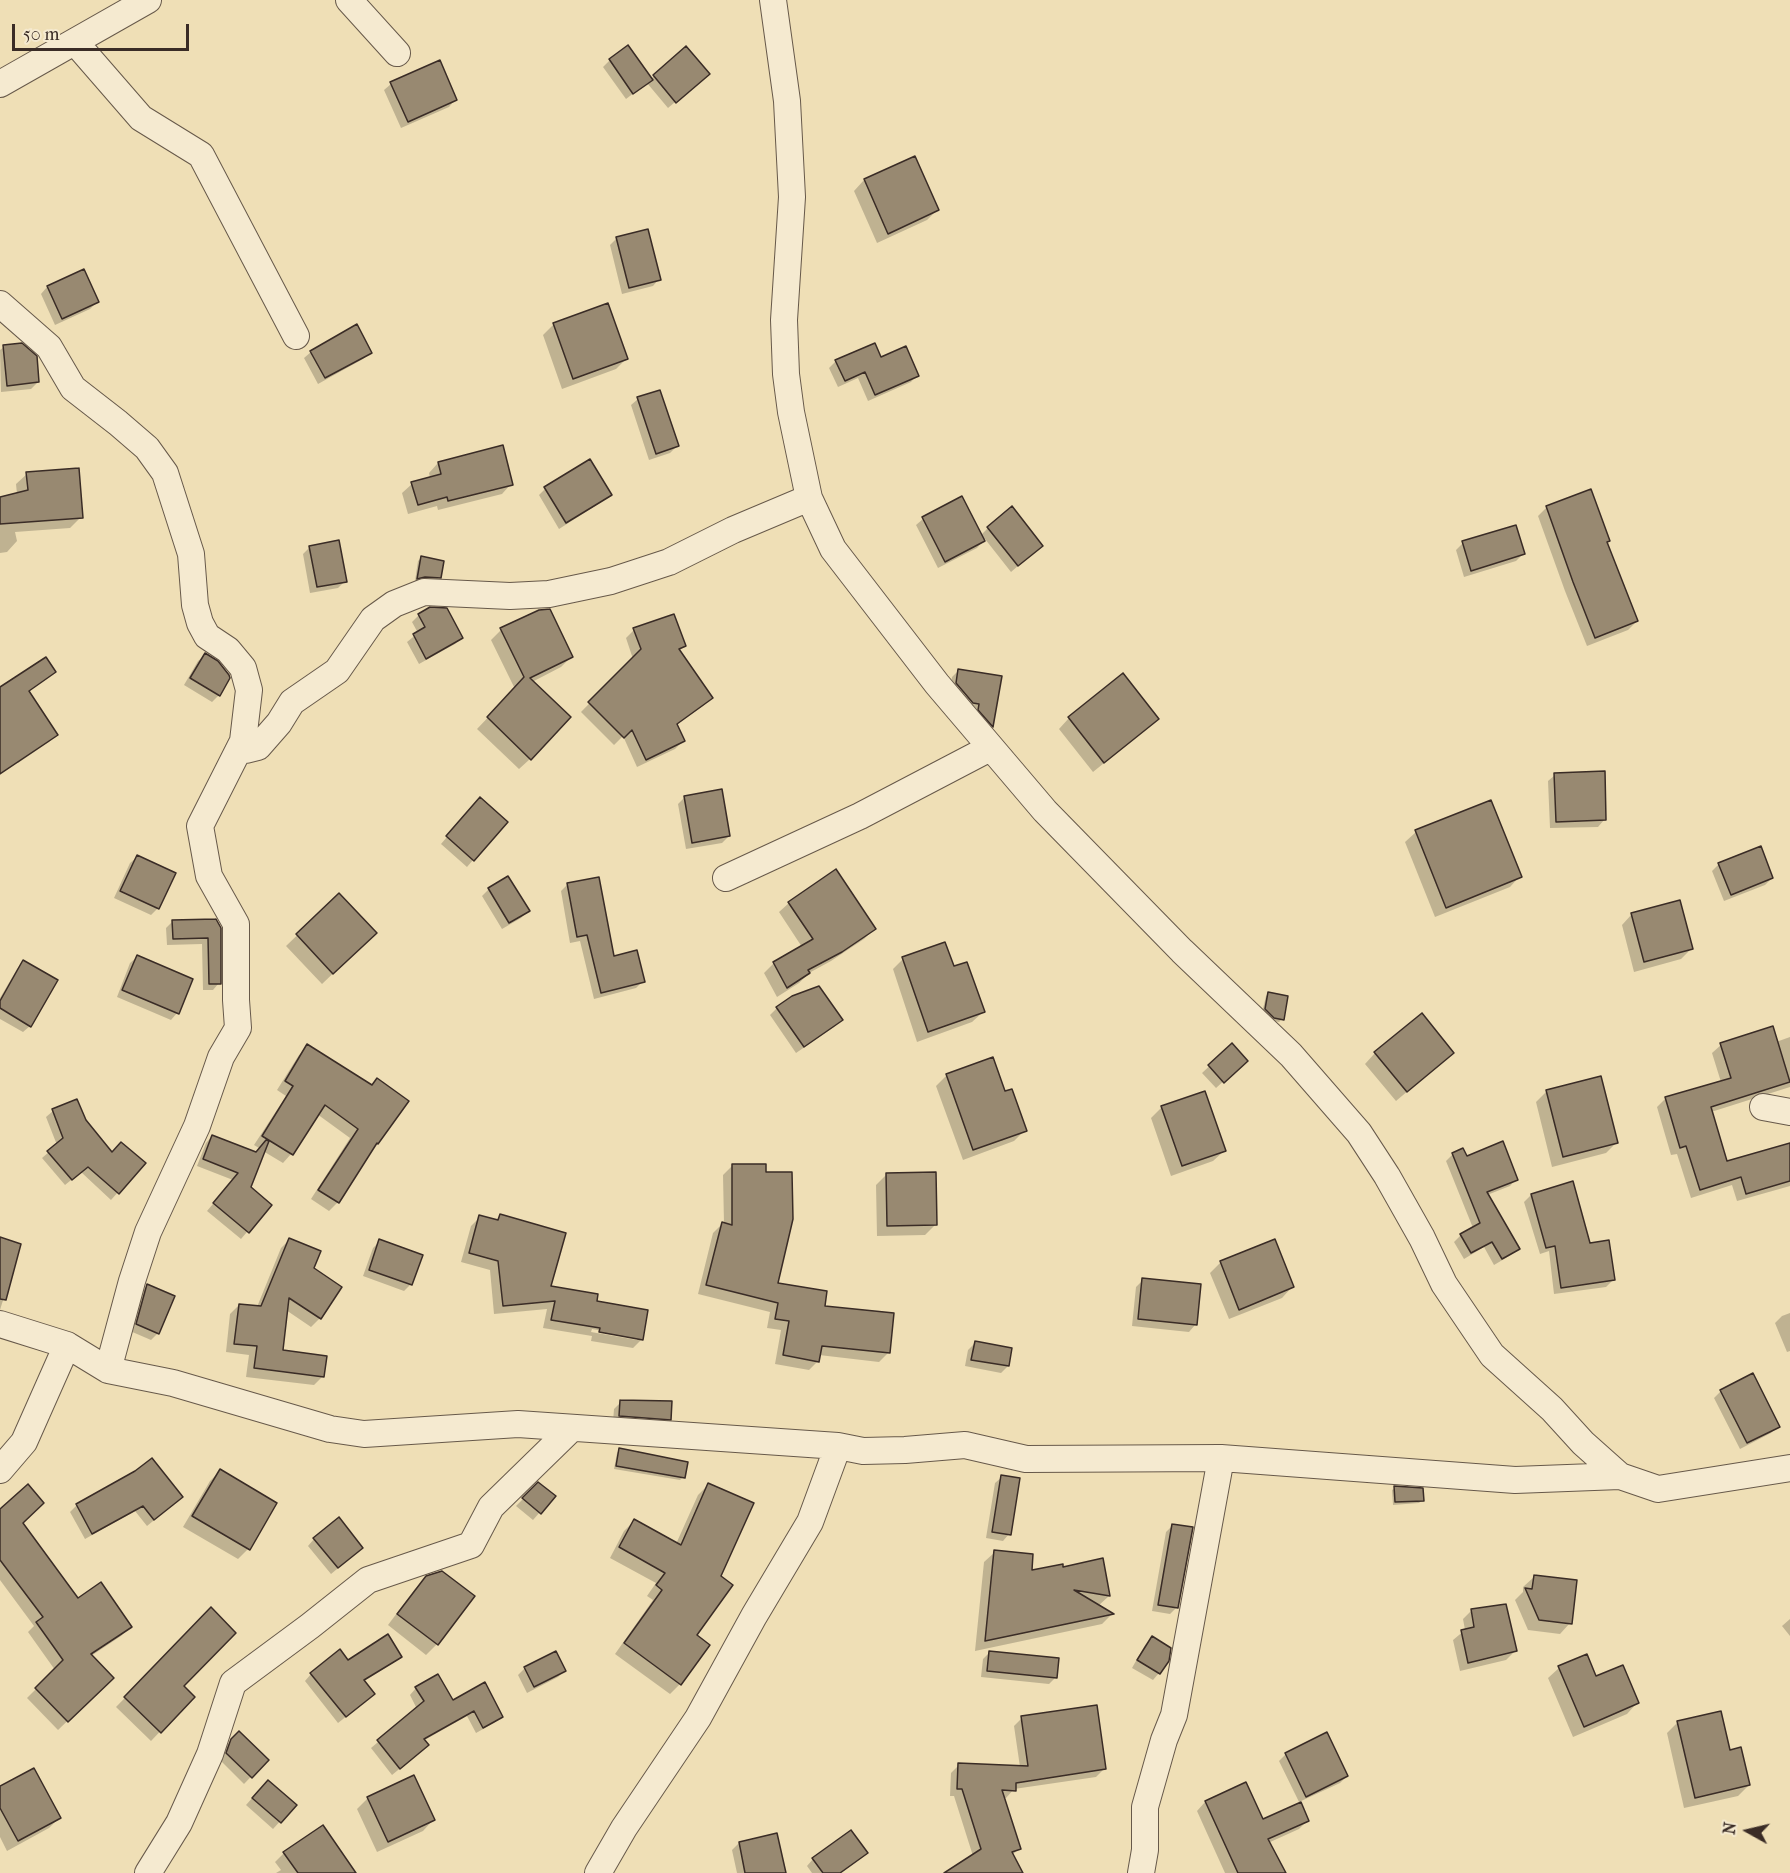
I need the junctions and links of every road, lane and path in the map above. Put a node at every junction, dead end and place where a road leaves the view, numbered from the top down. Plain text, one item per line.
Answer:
1 (148, 0) edge
2 (349, 0) edge
3 (773, 0) edge
4 (75, 42) junction
5 (397, 53) dead end
6 (0, 84) edge
7 (0, 304) edge
8 (296, 336) dead end
9 (809, 498) junction
10 (243, 741) junction
11 (990, 748) junction
12 (726, 878) dead end
13 (1763, 1107) dead end
14 (1790, 1112) edge
15 (0, 1324) edge
16 (67, 1345) junction
17 (108, 1370) junction
18 (572, 1428) junction
19 (838, 1446) junction
20 (1221, 1458) junction
21 (1790, 1468) edge
22 (0, 1470) edge
23 (1620, 1476) junction
24 (148, 1873) edge
25 (598, 1873) edge
26 (1141, 1873) edge

1 - 4 street
2 - 5 street
3 - 9 street
4 - 6 street
4 - 8 street
7 - 10 street
9 - 10 street
9 - 11 street
10 - 17 street
11 - 12 street
11 - 23 street
13 - 14 street
15 - 16 street
16 - 17 street
16 - 22 street
17 - 18 street
18 - 19 street
18 - 24 street
19 - 20 street
19 - 25 street
20 - 23 street
20 - 26 street
21 - 23 street

